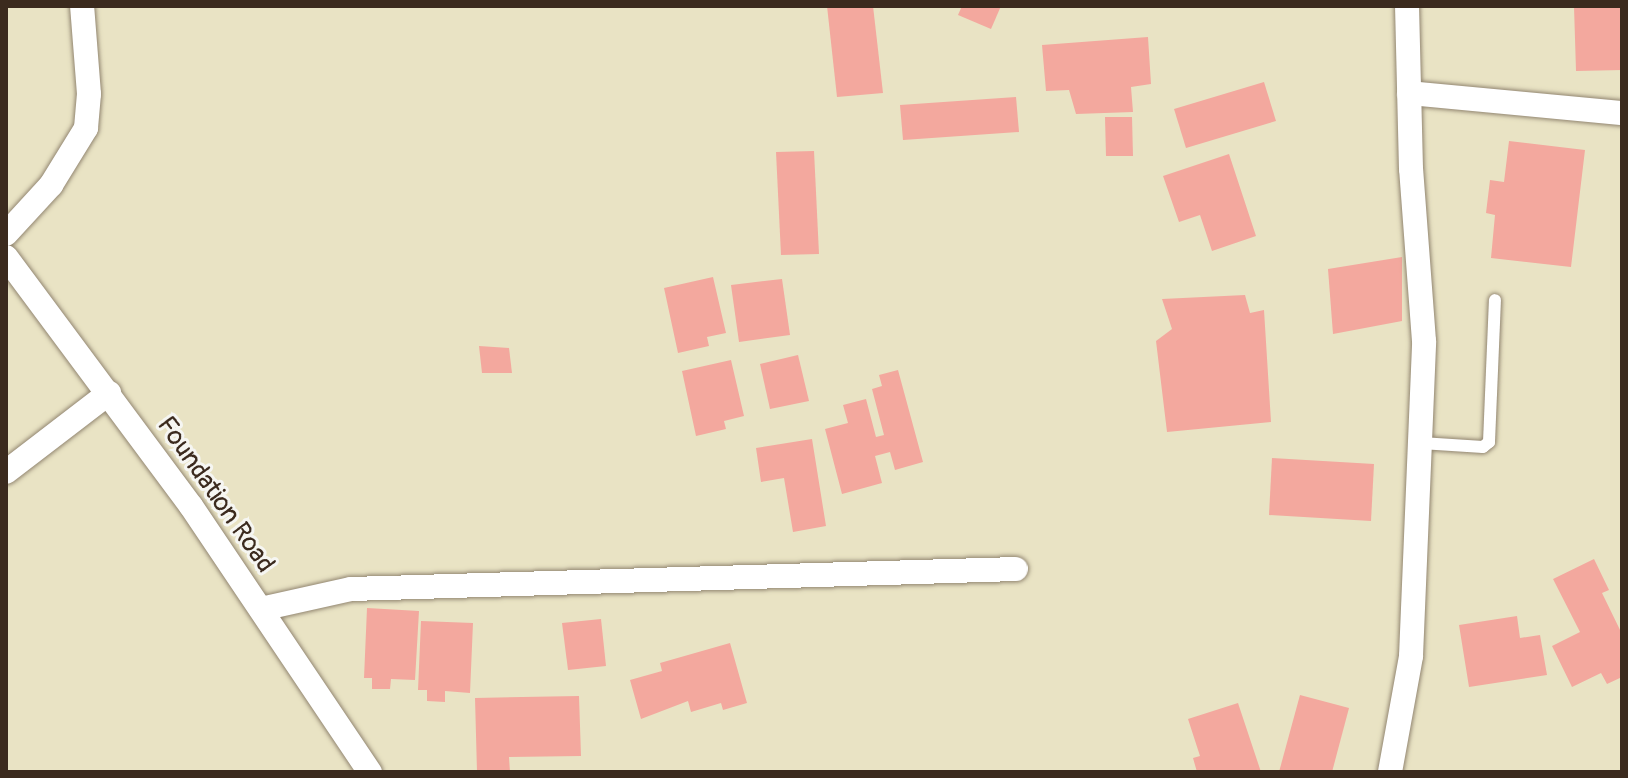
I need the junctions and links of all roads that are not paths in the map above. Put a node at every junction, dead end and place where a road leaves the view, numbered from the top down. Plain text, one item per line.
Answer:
1 (82, 6) edge
2 (1407, 6) edge
3 (1409, 93) junction
4 (1622, 113) edge
5 (6, 234) edge
6 (6, 257) edge
7 (1495, 300) dead end
8 (109, 393) junction
9 (1421, 443) junction
10 (6, 472) edge
11 (1016, 569) dead end
12 (261, 609) junction
13 (366, 771) edge
14 (1390, 772) edge

1 - 5 street
2 - 3 street
3 - 4 street
3 - 9 street
6 - 8 street, Foundation Road
7 - 9 lane
8 - 10 street
8 - 12 street, Foundation Road
9 - 14 street
11 - 12 street
12 - 13 street, Foundation Road

